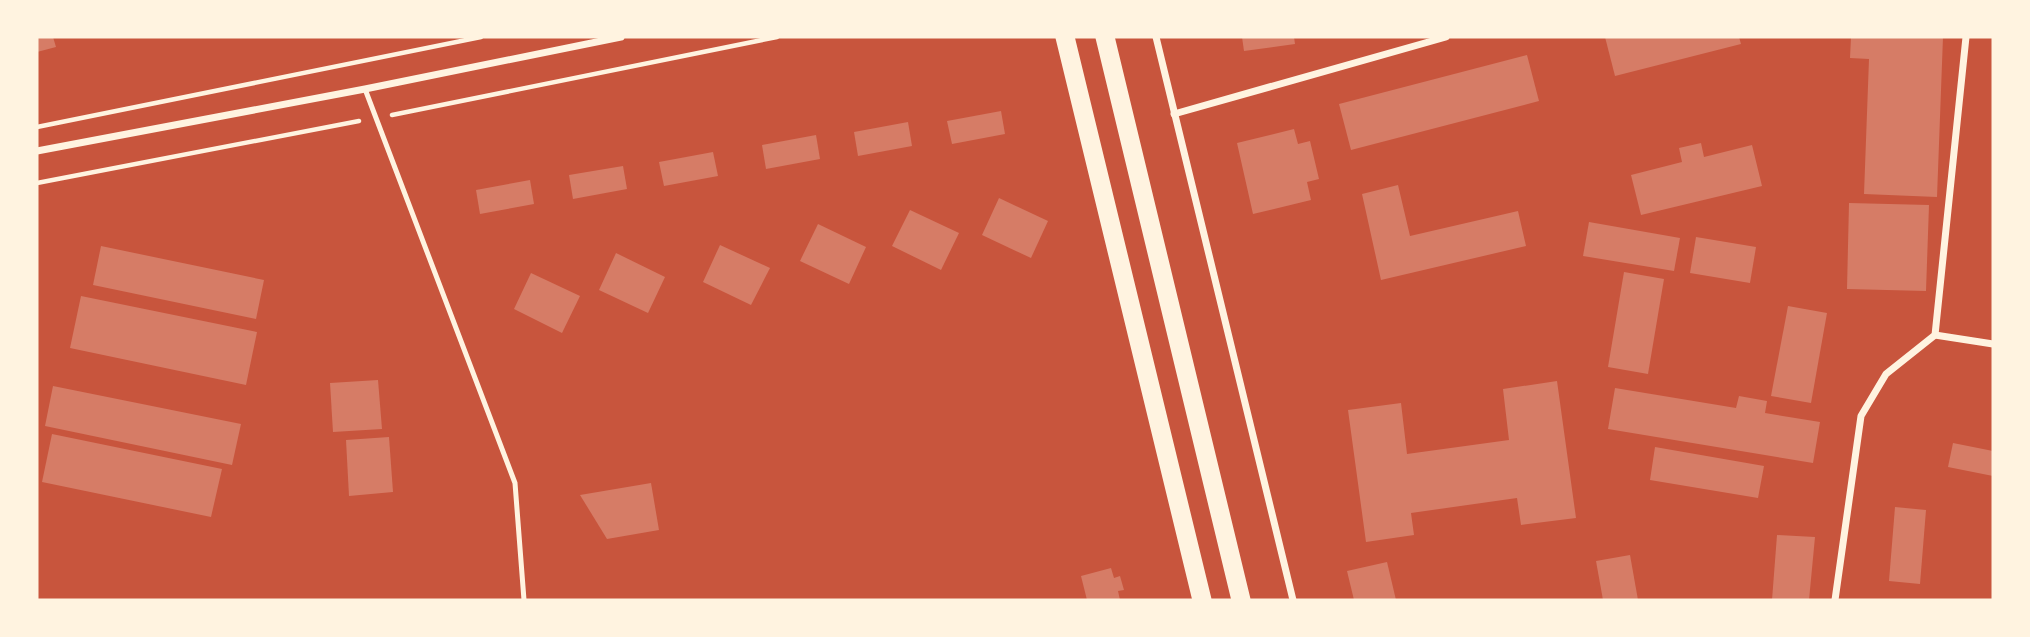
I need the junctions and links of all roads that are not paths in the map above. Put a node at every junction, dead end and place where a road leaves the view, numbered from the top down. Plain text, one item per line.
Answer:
1 (621, 37) edge
2 (1065, 37) edge
3 (1105, 37) edge
4 (1156, 37) edge
5 (1447, 37) edge
6 (1966, 37) edge
7 (365, 89) junction
8 (1174, 114) junction
9 (37, 151) edge
10 (1935, 335) junction
11 (1993, 344) edge
12 (524, 600) edge
13 (1202, 600) edge
14 (1241, 600) edge
15 (1293, 600) edge
16 (1835, 600) edge

1 - 7 street
2 - 13 highway
3 - 14 highway
4 - 8 street
5 - 8 street
6 - 10 street
7 - 9 street
7 - 12 lane
8 - 15 street
10 - 11 street
10 - 16 street

